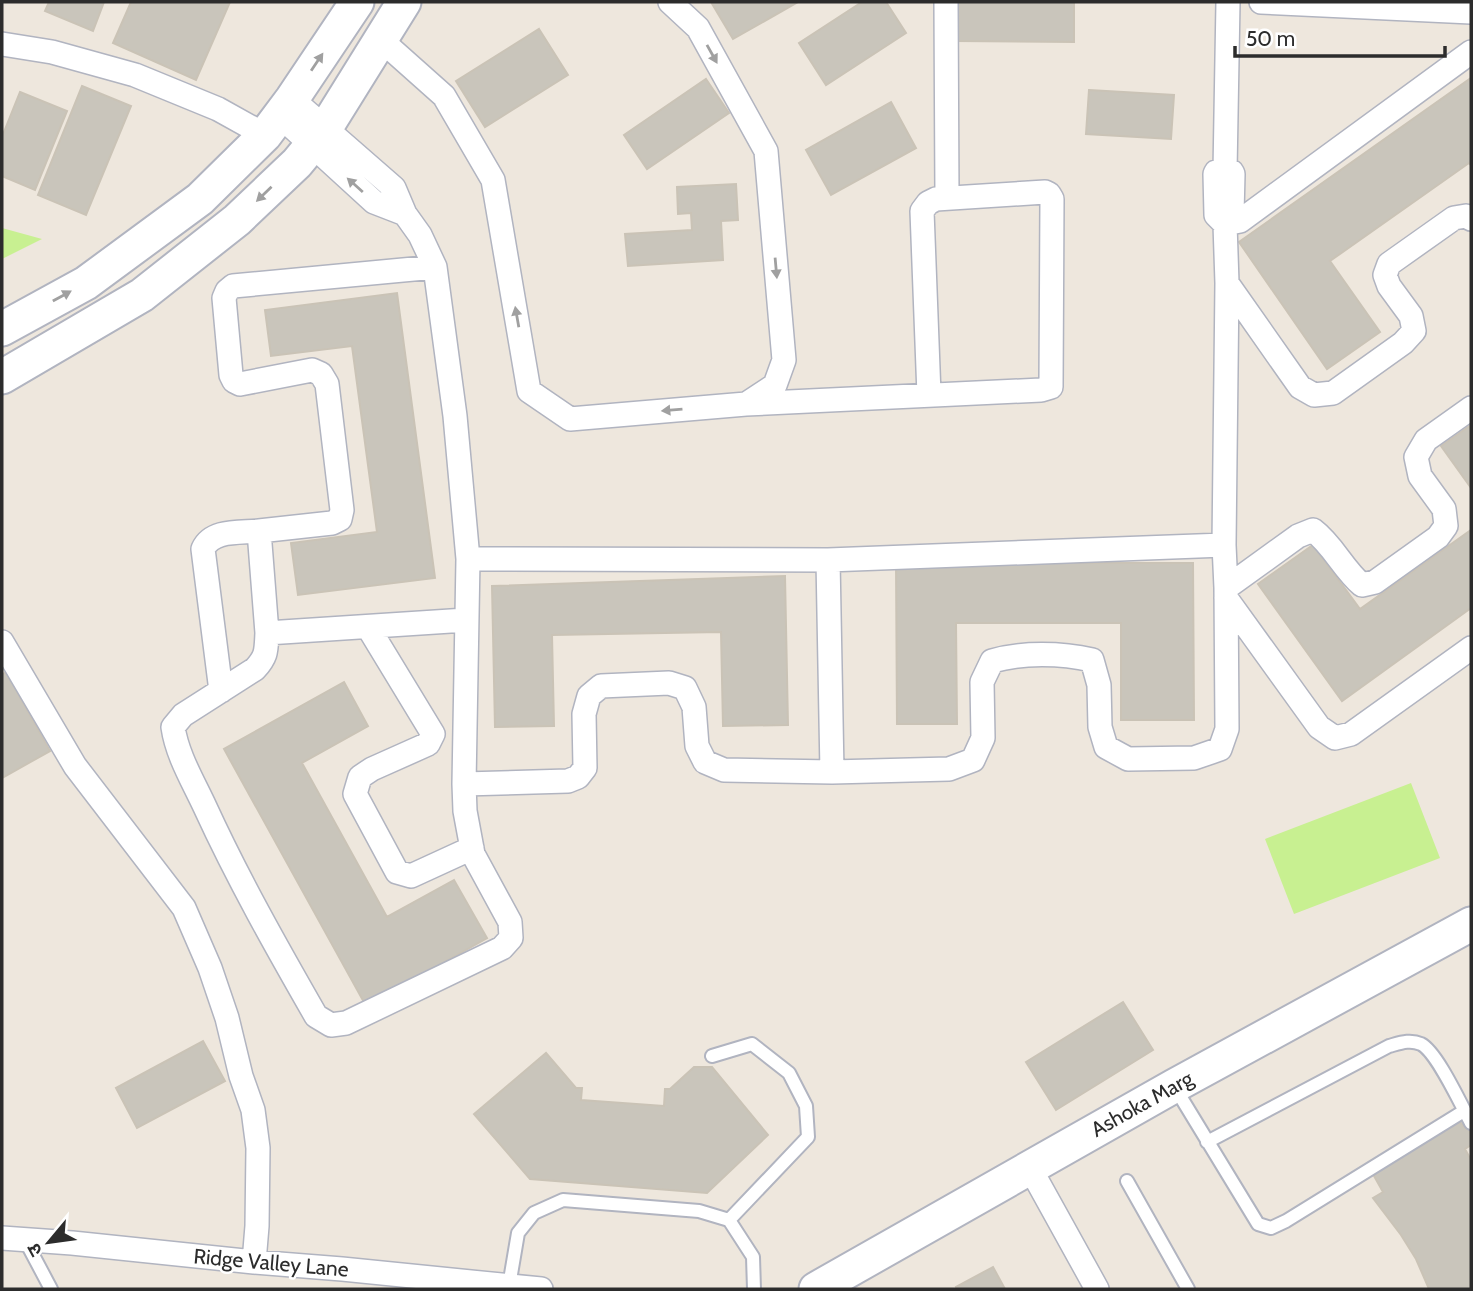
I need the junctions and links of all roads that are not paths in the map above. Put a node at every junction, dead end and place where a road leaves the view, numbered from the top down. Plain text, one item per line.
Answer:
1 (357, 2) edge
2 (404, 2) edge
3 (670, 2) edge
4 (946, 2) edge
5 (1228, 2) edge
6 (1261, 2) edge
7 (1471, 12) edge
8 (380, 39) junction
9 (2, 44) edge
10 (1471, 52) edge
11 (279, 117) junction
12 (318, 137) junction
13 (947, 198) junction
14 (1471, 219) edge
15 (1225, 224) junction
16 (435, 267) junction
17 (1227, 283) junction
18 (2, 329) edge
19 (2, 377) edge
20 (929, 395) junction
21 (746, 404) junction
22 (1471, 408) edge
23 (259, 531) junction
24 (1224, 545) junction
25 (468, 559) junction
26 (828, 560) junction
27 (1226, 593) junction
28 (466, 620) junction
29 (368, 627) junction
30 (267, 633) junction
31 (2, 642) edge
32 (1471, 648) edge
33 (220, 691) junction
34 (832, 772) junction
35 (464, 784) junction
36 (472, 848) junction
37 (1470, 928) edge
38 (712, 1056) dead end
39 (1174, 1086) junction
40 (1464, 1111) junction
41 (1471, 1123) edge
42 (1207, 1142) junction
43 (1030, 1168) junction
44 (1127, 1181) dead end
45 (729, 1220) junction
46 (2, 1238) edge
47 (25, 1240) junction
48 (254, 1262) junction
49 (342, 1269) junction
50 (509, 1286) junction
51 (51, 1289) edge
52 (354, 1289) edge
53 (541, 1289) edge
54 (754, 1289) edge
55 (816, 1289) edge
56 (1097, 1289) edge
57 (1188, 1289) edge

11 -> 1 street
2 - 8 street
3 -> 21 street
4 - 13 street
5 - 15 street
6 - 7 street
8 - 12 street
21 -> 8 street
9 - 11 street
10 - 15 street
11 - 12 street
18 -> 11 street
12 - 16 street
12 -> 19 street
13 - 20 street
13 - 20 street
14 - 17 street
15 - 17 street
16 - 23 street
16 - 25 street
17 - 24 street
20 - 21 street
22 - 27 street
23 - 30 street
23 - 33 street
24 - 26 street
24 - 27 street
25 - 26 street
25 - 28 street
26 - 34 street
27 - 32 street
27 - 34 street
28 - 29 street
28 - 35 street
29 - 30 street
29 - 36 street
30 - 33 street
31 - 48 street
33 - 36 street
34 - 35 street
35 - 36 street
37 - 39 street, Ashoka Marg
38 - 45 lane
39 - 42 lane
39 - 43 street, Ashoka Marg
40 - 41 lane
40 - 42 lane
40 - 42 lane
43 - 55 street, Ashoka Marg
43 - 56 street
44 - 57 lane
45 - 50 lane
45 - 54 lane
46 - 47 street, Ridge Valley Lane
47 - 48 street, Ridge Valley Lane
47 - 51 lane
48 - 49 street, Ridge Valley Lane
49 - 50 street, Ridge Valley Lane
49 - 52 street
50 - 53 street, Ridge Valley Lane

